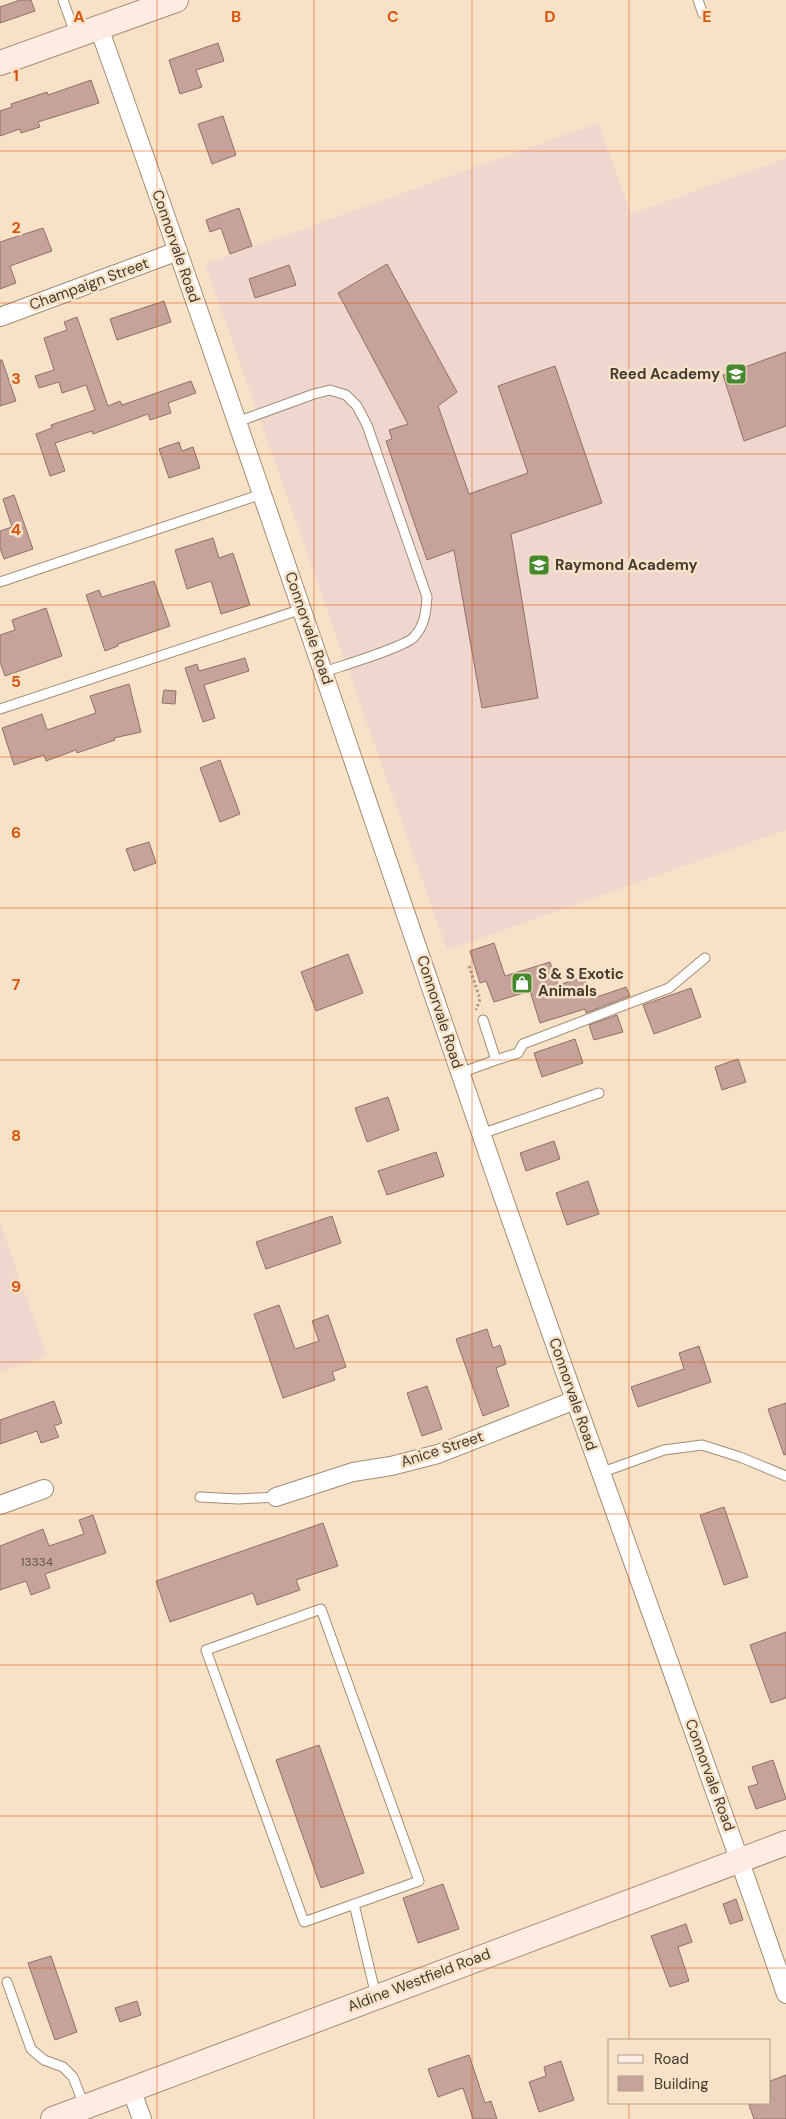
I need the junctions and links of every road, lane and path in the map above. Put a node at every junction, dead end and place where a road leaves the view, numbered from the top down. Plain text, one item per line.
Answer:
1 (63, 0) edge
2 (176, 0) edge
3 (698, 0) edge
4 (702, 14) dead end
5 (99, 28) junction
6 (76, 36) junction
7 (0, 63) edge
8 (178, 251) junction
9 (0, 316) edge
10 (237, 422) junction
11 (262, 494) junction
12 (0, 582) edge
13 (302, 608) junction
14 (324, 672) junction
15 (0, 709) edge
16 (705, 958) dead end
17 (469, 966) dead end
18 (483, 1020) joint
19 (496, 1060) junction
20 (460, 1073) junction
21 (599, 1093) dead end
22 (481, 1134) junction
23 (575, 1400) junction
24 (600, 1473) junction
25 (786, 1476) edge
26 (44, 1489) dead end
27 (200, 1496) dead end
28 (276, 1497) joint
29 (0, 1505) edge
30 (786, 1843) edge
31 (740, 1858) junction
32 (354, 1904) junction
33 (7, 1982) dead end
34 (786, 1994) edge
35 (376, 1996) junction
36 (131, 2089) junction
37 (85, 2107) junction
38 (53, 2119) edge
39 (142, 2119) edge

1 - 6 lane
2 - 5 main road
3 - 4 lane
5 - 6 main road
5 - 8 street, Connorvale Road
6 - 7 main road
8 - 9 street, Champaign Street
8 - 10 street, Connorvale Road
10 - 11 street, Connorvale Road
10 - 14 lane
11 - 12 lane
11 - 13 street, Connorvale Road
13 - 14 street, Connorvale Road
13 - 15 lane
14 - 20 street, Connorvale Road
16 - 19 lane
17 - 18 path
18 - 19 lane
19 - 20 lane
20 - 22 street, Connorvale Road
21 - 22 lane
22 - 23 street, Connorvale Road
23 - 24 street, Connorvale Road
23 - 28 street, Anice Street
24 - 25 lane
24 - 31 street, Connorvale Road
26 - 29 street
27 - 28 lane
30 - 31 main road, Aldine Westfield Road
31 - 34 street, Connorvale Road
31 - 35 main road, Aldine Westfield Road
32 - 32 lane
32 - 35 lane
33 - 37 lane
35 - 36 main road, Aldine Westfield Road
36 - 37 main road, Aldine Westfield Road
36 - 39 street
37 - 38 main road, Aldine Westfield Road

